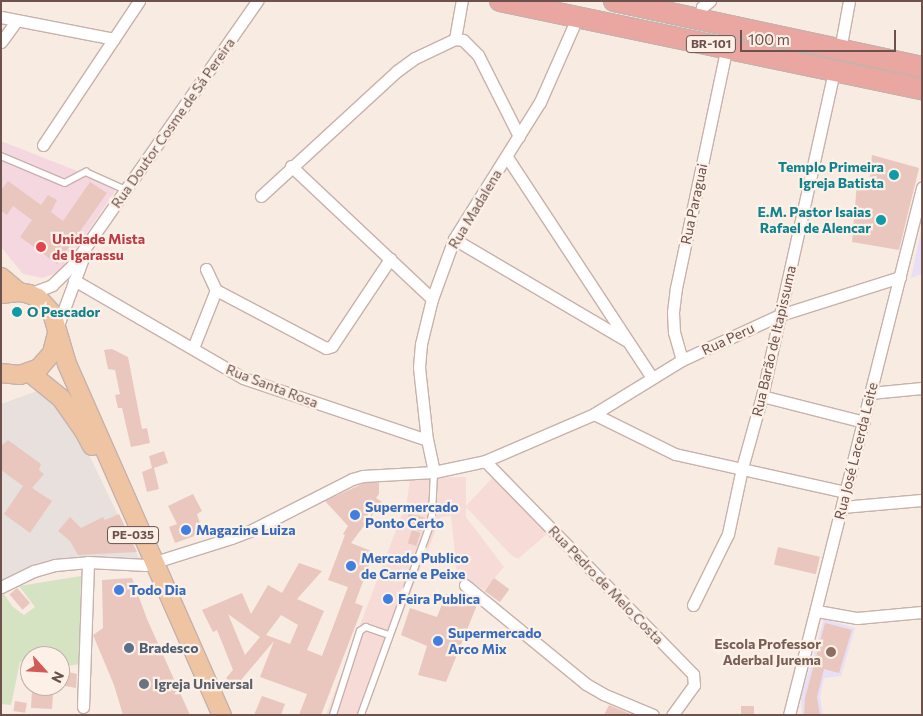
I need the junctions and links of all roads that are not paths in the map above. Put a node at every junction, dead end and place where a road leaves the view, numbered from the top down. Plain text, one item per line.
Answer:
1 (139, 1) edge
2 (257, 1) edge
3 (462, 1) edge
4 (500, 1) edge
5 (849, 1) edge
6 (621, 2) edge
7 (702, 8) edge
8 (1, 17) edge
9 (576, 18) junction
10 (16, 21) junction
11 (622, 27) junction
12 (114, 39) junction
13 (455, 39) junction
14 (1, 42) edge
15 (727, 47) junction
16 (840, 50) junction
17 (922, 67) edge
18 (834, 70) junction
19 (922, 89) edge
20 (519, 136) junction
21 (43, 145) dead end
22 (1, 156) edge
23 (507, 157) junction
24 (291, 166) junction
25 (922, 188) edge
26 (126, 190) junction
27 (260, 196) dead end
28 (454, 239) junction
29 (88, 244) junction
30 (390, 259) junction
31 (206, 269) dead end
32 (900, 276) junction
33 (74, 280) junction
34 (2, 282) edge
35 (216, 290) junction
36 (24, 293) junction
37 (432, 299) junction
38 (780, 315) junction
39 (57, 330) junction
40 (630, 343) junction
41 (192, 348) junction
42 (682, 360) junction
43 (30, 373) junction
44 (1, 374) edge
45 (652, 378) junction
46 (922, 388) edge
47 (870, 393) junction
48 (762, 396) junction
49 (594, 414) junction
50 (864, 422) junction
51 (427, 440) junction
52 (485, 460) junction
53 (742, 468) junction
54 (434, 472) junction
55 (845, 492) junction
56 (922, 500) edge
57 (842, 507) junction
58 (88, 562) junction
59 (150, 563) junction
60 (465, 585) dead end
61 (1, 587) edge
62 (693, 605) dead end
63 (817, 611) junction
64 (922, 612) edge
65 (390, 635) junction
66 (83, 708) dead end
67 (211, 715) edge
68 (222, 715) edge
69 (333, 715) edge
70 (361, 715) edge
71 (653, 715) edge
72 (672, 715) edge
73 (789, 715) edge

1 - 12 street
2 - 26 street, Rua Doutor Cosme de Sá Pereira
3 - 13 street
4 - 9 highway, BR-101
5 - 16 street
6 - 7 highway, BR-101
6 - 11 street
7 - 16 highway, BR-101
8 - 10 street
9 - 11 highway, BR-101
9 - 20 street, Rua Madalena
10 - 12 street
10 - 14 street
11 - 15 highway, BR-101
12 - 21 street
13 - 20 street
13 - 24 street
15 - 18 highway, BR-101
15 - 42 street, Rua Paraguai
16 - 17 highway, BR-101
18 - 19 highway, BR-101
18 - 38 street, Rua Barão de Itapissuma
20 - 23 street, Rua Madalena
22 - 26 lane
23 - 28 street, Rua Madalena
23 - 40 street
24 - 27 street
24 - 30 street
25 - 32 street, Rua José Lacerda Leite
26 - 29 street, Rua Doutor Cosme de Sá Pereira
28 - 37 street, Rua Madalena
28 - 40 street
29 - 33 street
29 - 36 street
30 - 35 street
30 - 37 street
31 - 35 street
32 - 38 street, Rua Peru
32 - 47 street, Rua José Lacerda Leite
33 - 39 street
33 - 41 street, Rua Santa Rosa
34 - 36 main road, PE-035
35 - 41 street
36 - 39 main road, PE-035
37 - 51 street, Rua Madalena
38 - 42 street, Rua Peru
38 - 48 street, Rua Barão de Itapissuma
39 - 43 main road
39 - 59 main road, PE-035
40 - 45 street
41 - 51 street, Rua Santa Rosa
42 - 45 street, Rua Peru
43 - 44 main road
43 - 59 main road, PE-035
45 - 49 street, Rua Peru
46 - 47 street
47 - 50 street, Rua José Lacerda Leite
48 - 50 street
48 - 53 street, Rua Barão de Itapissuma
49 - 52 street, Rua Peru
49 - 53 street
50 - 55 street, Rua José Lacerda Leite
51 - 54 street, Rua Madalena
52 - 54 street, Rua Peru
52 - 72 street, Rua Pedro de Melo Costa
53 - 55 street
53 - 62 street, Rua Barão de Itapissuma
54 - 59 street, Rua Peru
54 - 65 lane
55 - 57 street, Rua José Lacerda Leite
56 - 57 street
57 - 63 street, Rua José Lacerda Leite
58 - 59 street
58 - 61 street
58 - 66 street
59 - 67 main road, PE-035
59 - 68 main road, PE-035
60 - 71 street
63 - 64 street
63 - 73 street, Rua José Lacerda Leite
65 - 69 lane
65 - 70 lane

